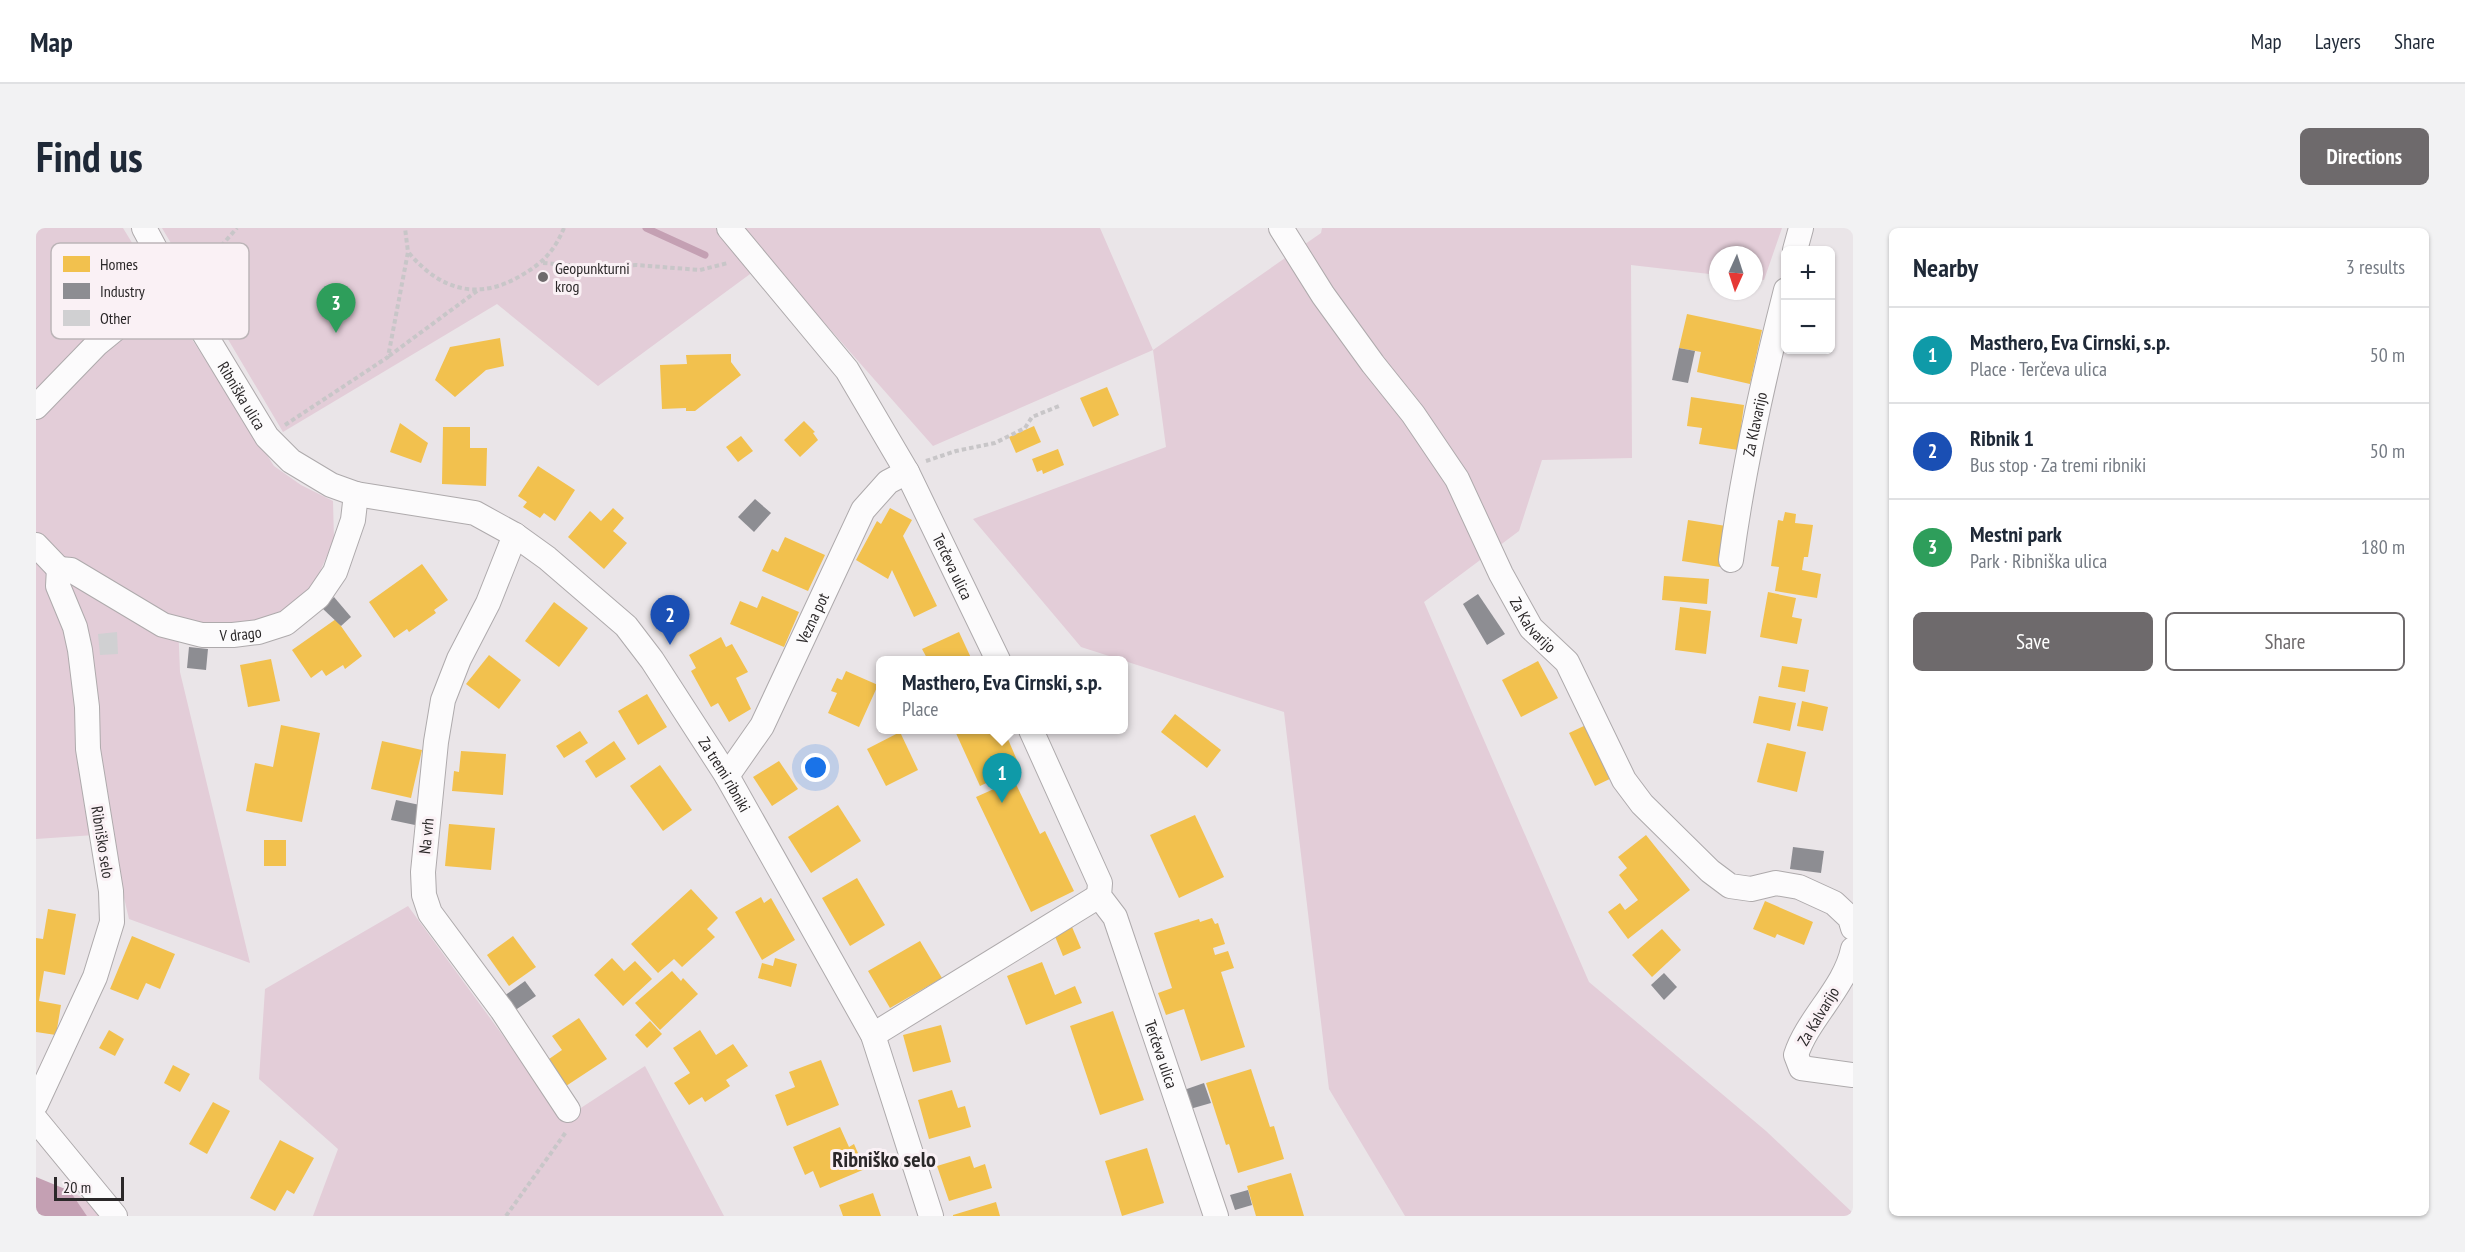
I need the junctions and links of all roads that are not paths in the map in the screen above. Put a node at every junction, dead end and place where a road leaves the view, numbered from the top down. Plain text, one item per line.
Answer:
1 (144, 228) edge
2 (729, 228) edge
3 (1281, 228) edge
4 (1801, 228) edge
5 (152, 243) edge
6 (1796, 246) edge
7 (1782, 300) edge
8 (103, 339) edge
9 (208, 339) edge
10 (36, 407) edge
11 (907, 472) junction
12 (356, 494) junction
13 (515, 535) junction
14 (36, 545) edge
15 (1731, 560) dead end
16 (59, 569) junction
17 (996, 656) edge
18 (1033, 734) edge
19 (727, 776) junction
20 (1099, 896) junction
21 (1853, 928) edge
22 (1853, 949) edge
23 (873, 1035) junction
24 (1853, 1075) edge
25 (36, 1104) edge
26 (567, 1110) road end
27 (36, 1119) edge
28 (115, 1216) edge
29 (931, 1216) edge
30 (1216, 1216) edge

1 - 5 street, Ribniška ulica
2 - 11 street, Terčeva ulica
3 - 21 street, Za Kalvarijo
4 - 6 street
7 - 15 street, Za Klavarijo
8 - 10 street
9 - 12 street, Ribniška ulica
11 - 17 street, Terčeva ulica
11 - 19 street, Vezna pot
12 - 13 street, Za tremi ribniki
12 - 16 street, V drago
13 - 19 street, Za tremi ribniki
13 - 26 street, Na vrh
14 - 16 street
16 - 25 street, Ribniško selo
18 - 20 street, Terčeva ulica
19 - 23 street, Za tremi ribniki
20 - 23 street
20 - 30 street, Terčeva ulica
22 - 24 street, Za Kalvarijo
23 - 29 street, Za tremi ribniki
27 - 28 street

